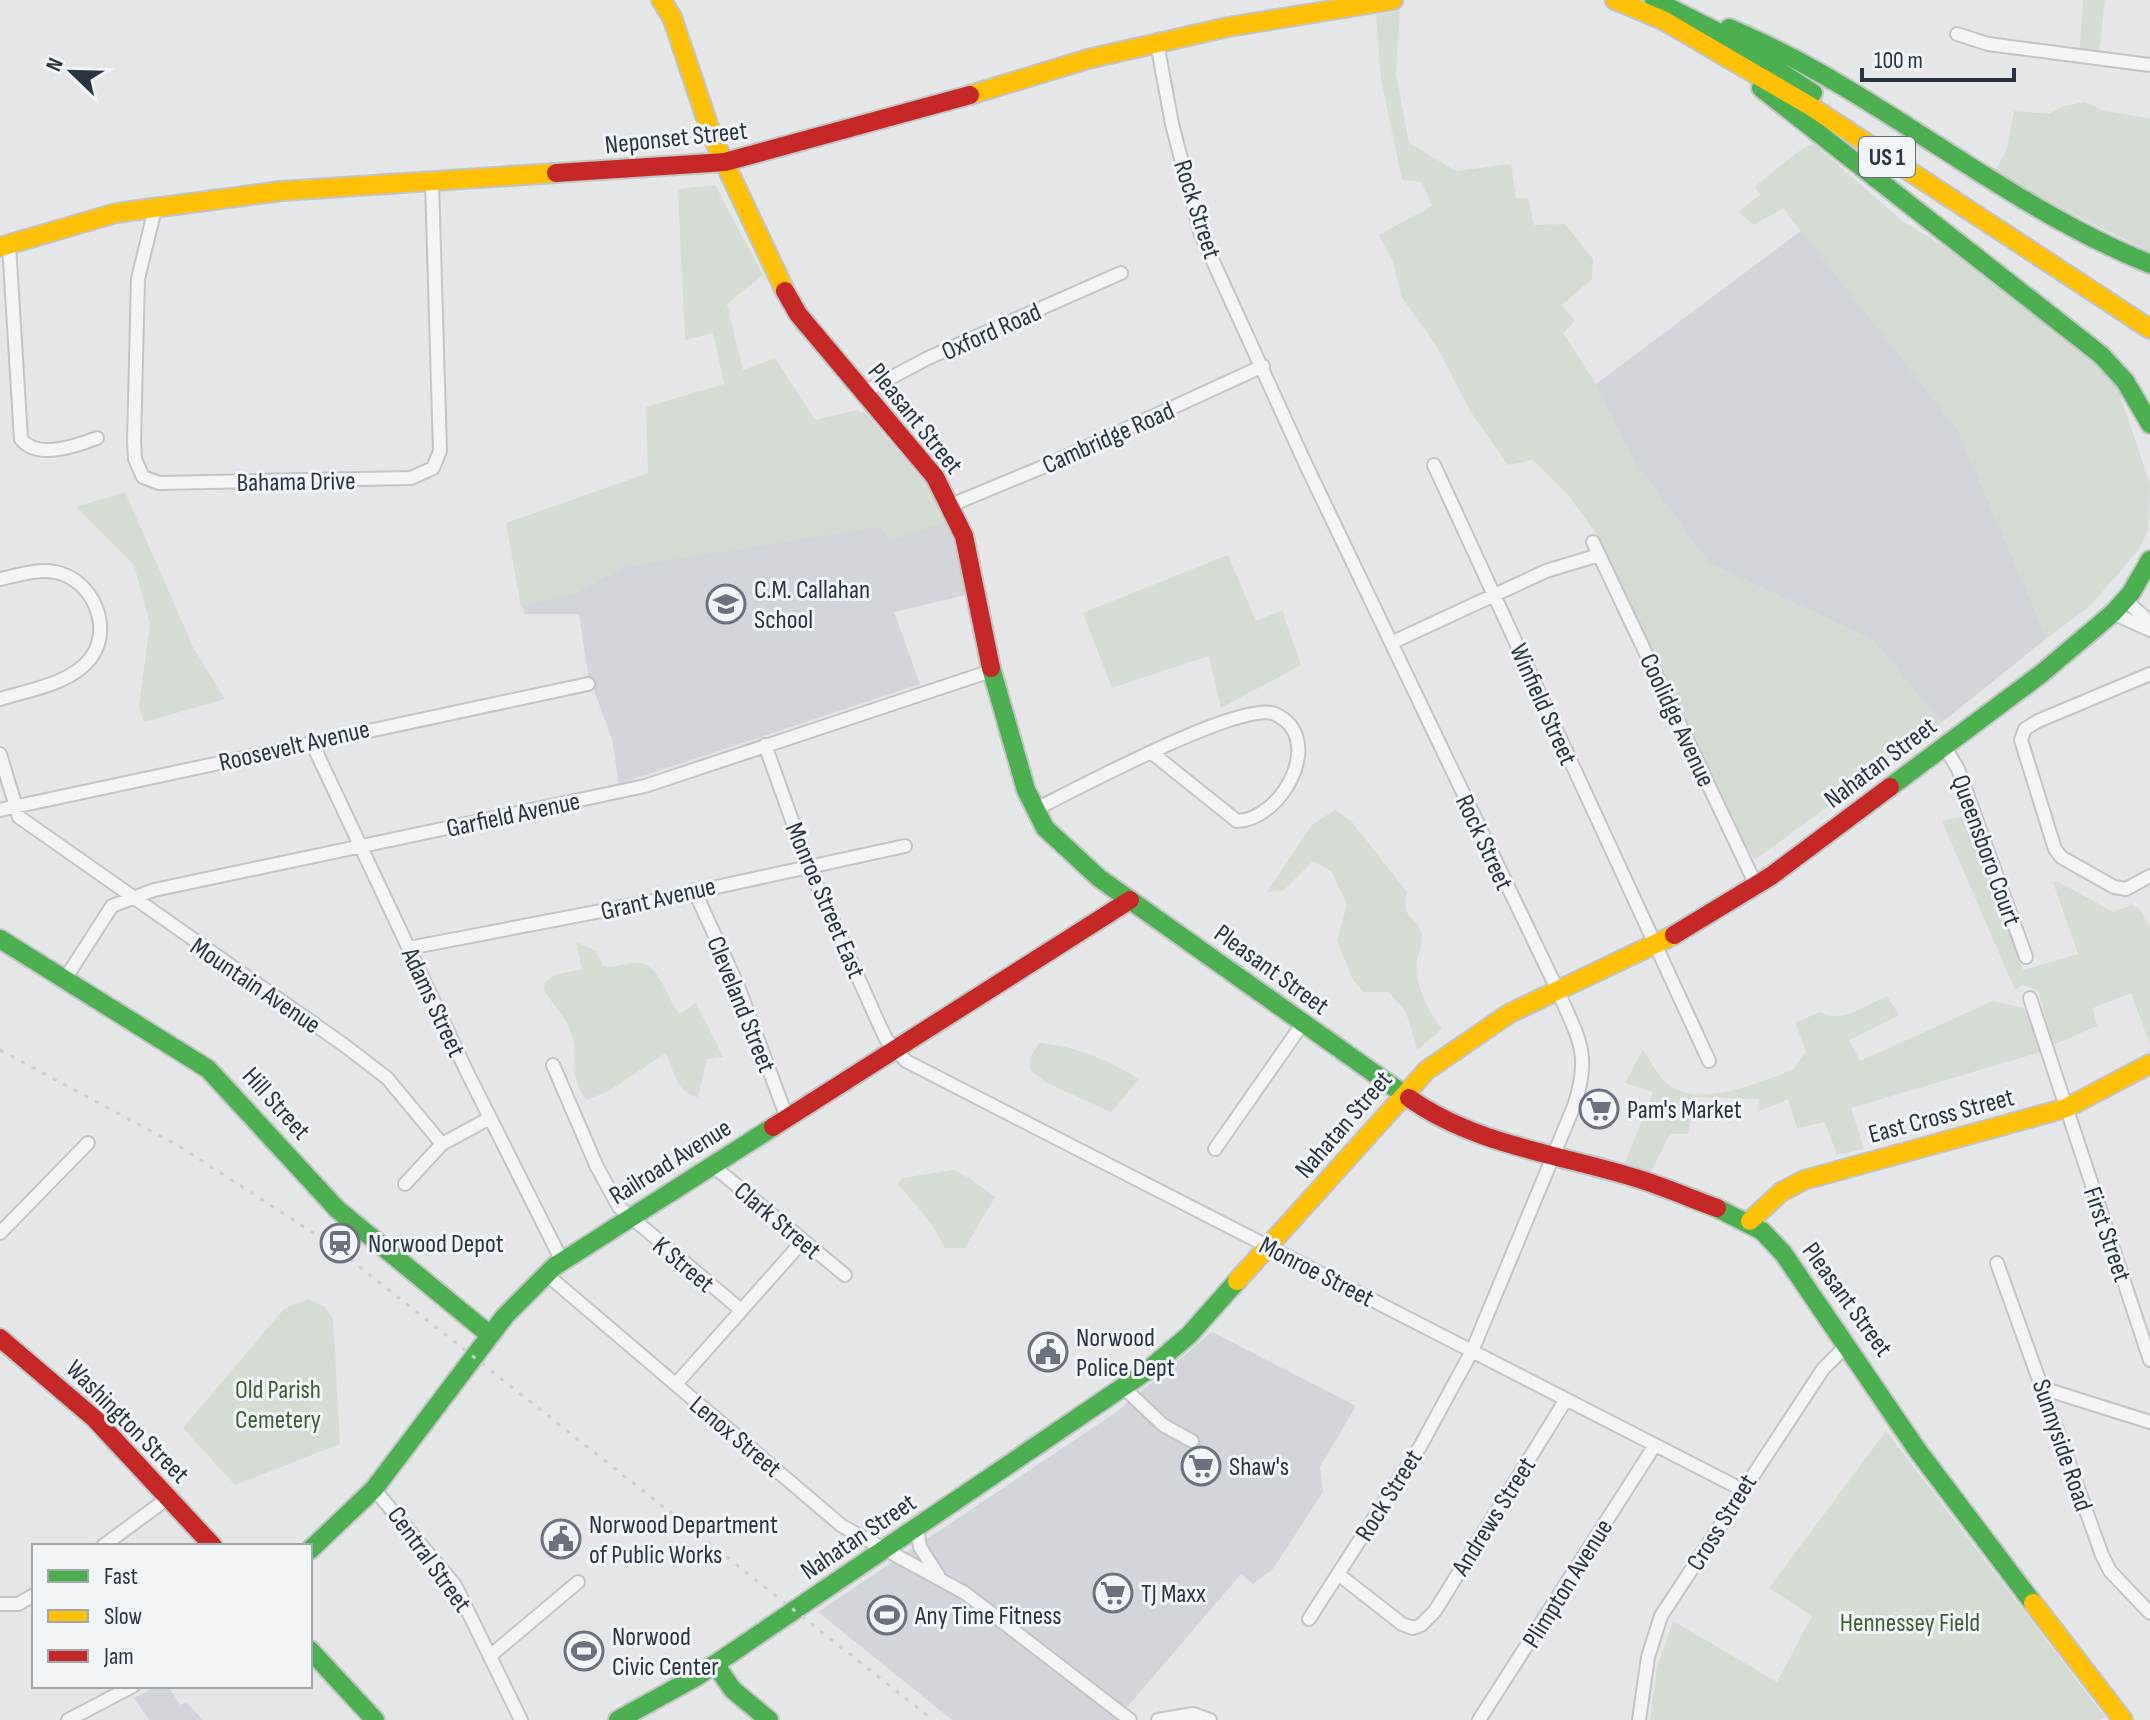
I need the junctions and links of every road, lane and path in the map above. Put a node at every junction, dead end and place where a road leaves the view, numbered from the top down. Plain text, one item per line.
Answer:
1 (661, 0) edge
2 (1393, 0) edge
3 (1615, 0) edge
4 (1654, 0) edge
5 (672, 9) edge
6 (1675, 9) junction
7 (1957, 34) dead end
8 (1157, 43) junction
9 (1719, 52) junction
10 (2150, 65) edge
11 (725, 162) junction
12 (432, 182) junction
13 (152, 207) junction
14 (5, 246) edge
15 (2150, 264) edge
16 (1121, 273) dead end
17 (2150, 315) edge
18 (2150, 329) edge
19 (1263, 366) junction
20 (862, 393) junction
21 (2150, 424) edge
22 (97, 438) dead end
23 (1434, 465) dead end
24 (951, 505) junction
25 (1593, 542) dead end
26 (1599, 555) junction
27 (2150, 560) edge
28 (2150, 577) edge
29 (0, 579) edge
30 (1495, 594) junction
31 (2123, 602) junction
32 (2150, 622) edge
33 (2150, 630) edge
34 (1393, 642) junction
35 (991, 671) junction
36 (2150, 674) edge
37 (588, 684) dead end
38 (0, 699) edge
39 (311, 741) junction
40 (765, 745) junction
41 (1944, 746) junction
42 (1152, 753) junction
43 (0, 754) edge
44 (7, 809) edge
45 (1034, 810) junction
46 (360, 846) junction
47 (905, 846) dead end
48 (808, 865) junction
49 (2150, 876) edge
50 (1756, 885) junction
51 (694, 890) junction
52 (130, 899) junction
53 (1130, 900) junction
54 (0, 939) edge
55 (1656, 943) junction
56 (409, 948) junction
57 (2026, 957) dead end
58 (65, 979) junction
59 (1557, 989) junction
60 (2030, 998) dead end
61 (1303, 1023) junction
62 (895, 1051) junction
63 (1709, 1061) dead end
64 (2150, 1064) edge
65 (553, 1065) dead end
66 (1401, 1095) junction
67 (2066, 1108) junction
68 (490, 1118) junction
69 (787, 1118) junction
70 (88, 1143) dead end
71 (442, 1144) junction
72 (1215, 1149) dead end
73 (1554, 1155) junction
74 (712, 1165) junction
75 (405, 1184) dead end
76 (628, 1217) junction
77 (1750, 1221) junction
78 (0, 1233) edge
79 (802, 1242) junction
80 (1269, 1247) junction
81 (562, 1261) junction
82 (1997, 1263) dead end
83 (546, 1274) junction
84 (845, 1275) dead end
85 (741, 1310) junction
86 (490, 1335) junction
87 (0, 1338) edge
88 (1848, 1344) junction
89 (1472, 1351) junction
90 (2150, 1360) edge
91 (676, 1384) junction
92 (1124, 1388) junction
93 (2045, 1389) junction
94 (1565, 1401) junction
95 (2150, 1422) edge
96 (1192, 1441) dead end
97 (1655, 1445) junction
98 (374, 1489) junction
99 (1741, 1489) junction
100 (168, 1498) junction
101 (917, 1528) junction
102 (106, 1544) edge
103 (211, 1544) edge
104 (312, 1548) edge
105 (885, 1549) junction
106 (1338, 1574) junction
107 (940, 1577) junction
108 (578, 1582) dead end
109 (32, 1596) edge
110 (0, 1604) edge
111 (2150, 1613) edge
112 (1309, 1619) dead end
113 (312, 1652) edge
114 (490, 1656) junction
115 (715, 1664) junction
116 (129, 1688) edge
117 (68, 1720) edge
118 (375, 1720) edge
119 (521, 1720) edge
120 (618, 1720) edge
121 (769, 1720) edge
122 (1130, 1720) edge
123 (1158, 1720) edge
124 (1210, 1720) edge
125 (1479, 1720) edge
126 (1639, 1720) edge
127 (2123, 1720) edge

1 - 5 street, Pleasant Street
2 - 8 street, Neponset Street
3 - 9 street, US 1
4 - 6 street, US 1
5 - 11 street, Pleasant Street
6 - 15 street
6 - 17 street, US 1
7 - 10 street
8 - 11 street, Neponset Street
8 - 19 street, Rock Street
9 - 18 street, US 1
9 - 21 street
11 - 12 street, Neponset Street
11 - 20 street, Pleasant Street
12 - 13 street, Neponset Street
12 - 13 street, Bahama Drive
13 - 14 street, Neponset Street
14 - 22 street
16 - 20 street, Oxford Road
19 - 24 street, Cambridge Road
19 - 34 street, Rock Street
20 - 24 street, Pleasant Street
23 - 30 street, Winfield Street
24 - 35 street, Pleasant Street
25 - 26 street, Coolidge Avenue
26 - 30 street
26 - 50 street, Coolidge Avenue
27 - 31 street, Nahatan Street
28 - 31 street, Nahatan Street
29 - 38 street
30 - 34 street
30 - 55 street, Winfield Street
31 - 32 street
31 - 33 street
31 - 41 street, Nahatan Street
34 - 59 street, Rock Street
35 - 40 street, Garfield Avenue
35 - 45 street, Pleasant Street
36 - 49 street
37 - 39 street, Roosevelt Avenue
39 - 44 street, Roosevelt Avenue
39 - 46 street, Adams Street
40 - 46 street, Garfield Avenue
40 - 48 street, Monroe Street East
41 - 50 street, Nahatan Street
41 - 57 street, Queensboro Court
42 - 42 street
42 - 45 street
43 - 44 street
44 - 52 street, Mountain Avenue
45 - 53 street, Pleasant Street
46 - 52 street, Garfield Avenue
46 - 56 street, Adams Street
47 - 48 street, Grant Avenue
48 - 51 street, Grant Avenue
48 - 62 street, Monroe Street East
50 - 55 street, Nahatan Street
51 - 56 street, Grant Avenue
51 - 69 street, Cleveland Street
52 - 58 street, Garfield Avenue
52 - 71 street, Mountain Avenue
53 - 61 street, Pleasant Street
53 - 62 street, Railroad Avenue
54 - 58 street, Hill Street
55 - 59 street, Nahatan Street
55 - 63 street, Winfield Street
56 - 68 street, Adams Street
58 - 86 street, Hill Street
59 - 66 street, Nahatan Street
59 - 73 street, Rock Street
60 - 67 street, First Street
61 - 66 street, Pleasant Street
61 - 72 street
62 - 69 street, Railroad Avenue
62 - 80 street, Monroe Street
64 - 67 street, East Cross Street
65 - 76 street, K Street
66 - 73 street, Pleasant Street
66 - 80 street, Nahatan Street
67 - 77 street, East Cross Street
67 - 90 street, First Street
68 - 71 street
68 - 81 street, Adams Street
69 - 74 street, Railroad Avenue
70 - 78 street
71 - 75 street
73 - 77 street, Pleasant Street
73 - 89 street, Rock Street
74 - 76 street, Railroad Avenue
74 - 79 street, Clark Street
76 - 81 street, Railroad Avenue
76 - 85 street, K Street
77 - 88 street, Pleasant Street
79 - 84 street, Clark Street
79 - 85 street
80 - 89 street, Monroe Street
80 - 92 street, Nahatan Street
81 - 83 street, Railroad Avenue
82 - 93 street, Sunnyside Road
83 - 86 street, Railroad Avenue
83 - 91 street, Lenox Street
85 - 91 street
86 - 98 street, Railroad Avenue
87 - 100 street, Washington Street
88 - 99 street, Cross Street
88 - 127 street, Pleasant Street
89 - 94 street, Monroe Street
89 - 106 street, Rock Street
91 - 105 street, Lenox Street
92 - 96 street
92 - 101 street, Nahatan Street
93 - 95 street
93 - 111 street, Sunnyside Road
94 - 97 street, Monroe Street
94 - 106 street, Andrews Street
97 - 99 street, Monroe Street
97 - 125 street, Plimpton Avenue
98 - 104 street, Railroad Avenue
98 - 114 street, Central Street
99 - 126 street, Cross Street
100 - 102 street
100 - 103 street, Washington Street
101 - 105 street, Nahatan Street
101 - 107 street, Lenox Street
105 - 107 street, Lenox Street
105 - 115 street, Nahatan Street
106 - 112 street, Rock Street
107 - 122 street, Lenox Street
108 - 114 street
109 - 110 street
113 - 118 street
114 - 119 street, Central Street
115 - 120 street, Nahatan Street
115 - 121 street
116 - 117 street
123 - 124 street

